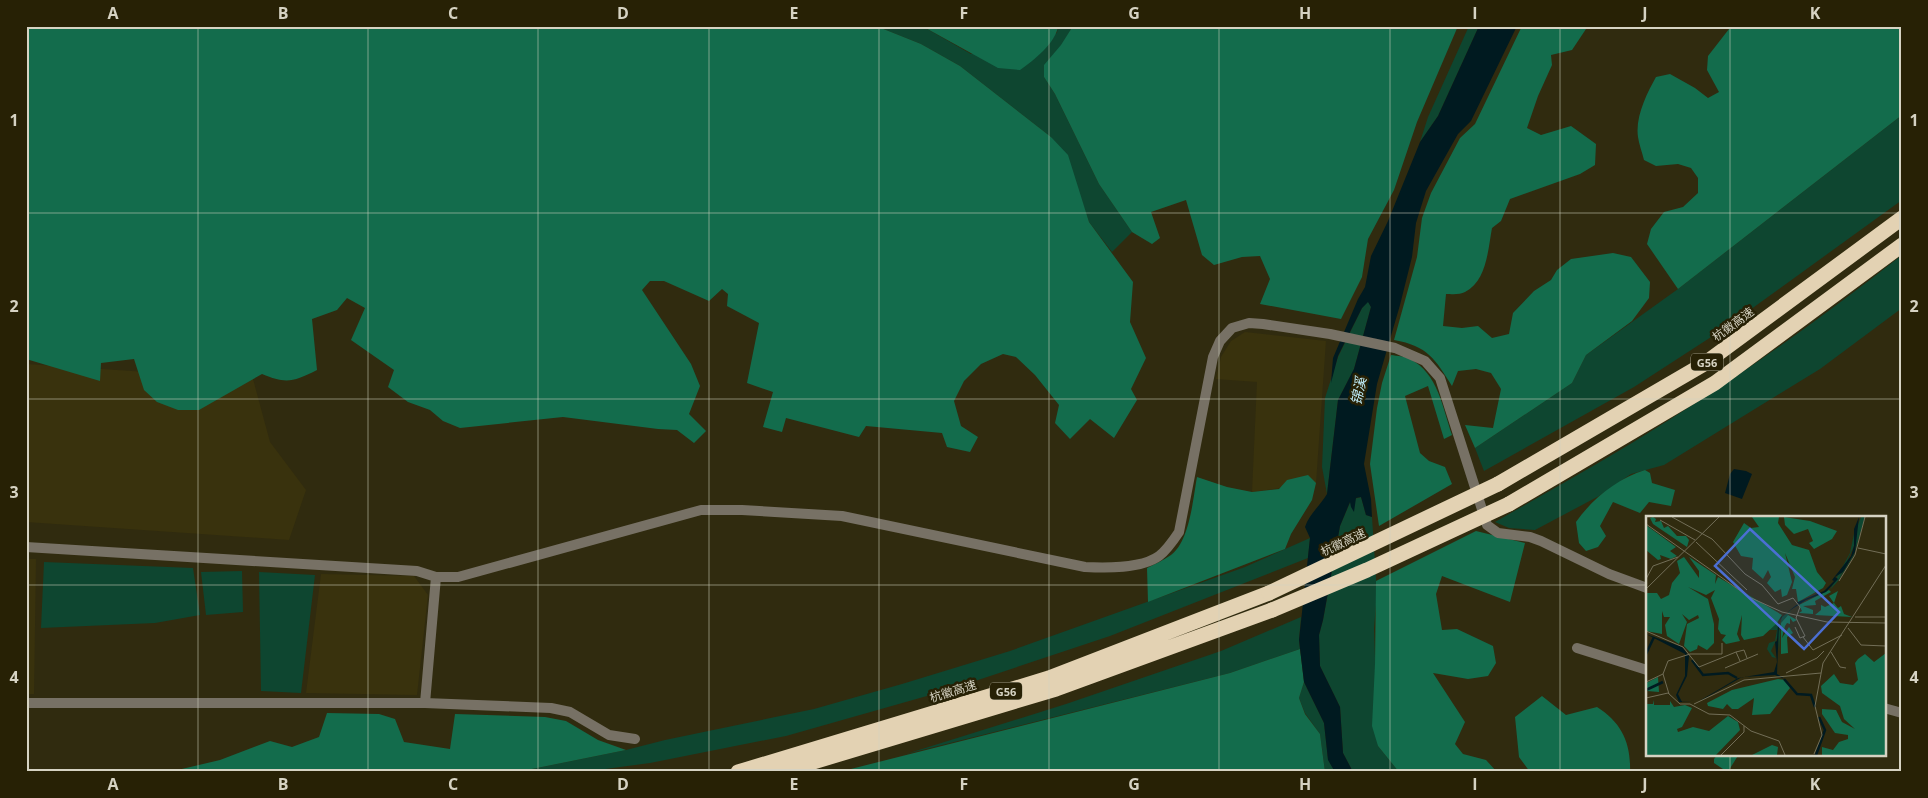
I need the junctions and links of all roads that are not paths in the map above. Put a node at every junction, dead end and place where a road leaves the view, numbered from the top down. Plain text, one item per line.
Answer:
1 (1902, 218) edge
2 (1902, 245) edge
3 (26, 547) edge
4 (436, 577) junction
5 (1646, 588) edge
6 (1577, 648) dead end
7 (1646, 670) edge
8 (26, 703) edge
9 (425, 703) junction
10 (1886, 709) edge
11 (1902, 713) edge
12 (635, 739) dead end
13 (738, 772) edge
14 (780, 772) edge

1 - 13 highway, 杭徽高速 / G56, bridge
2 - 14 highway, G56, bridge
3 - 4 street
4 - 5 street
4 - 9 street
6 - 7 street
8 - 9 street
9 - 12 street
10 - 11 street

